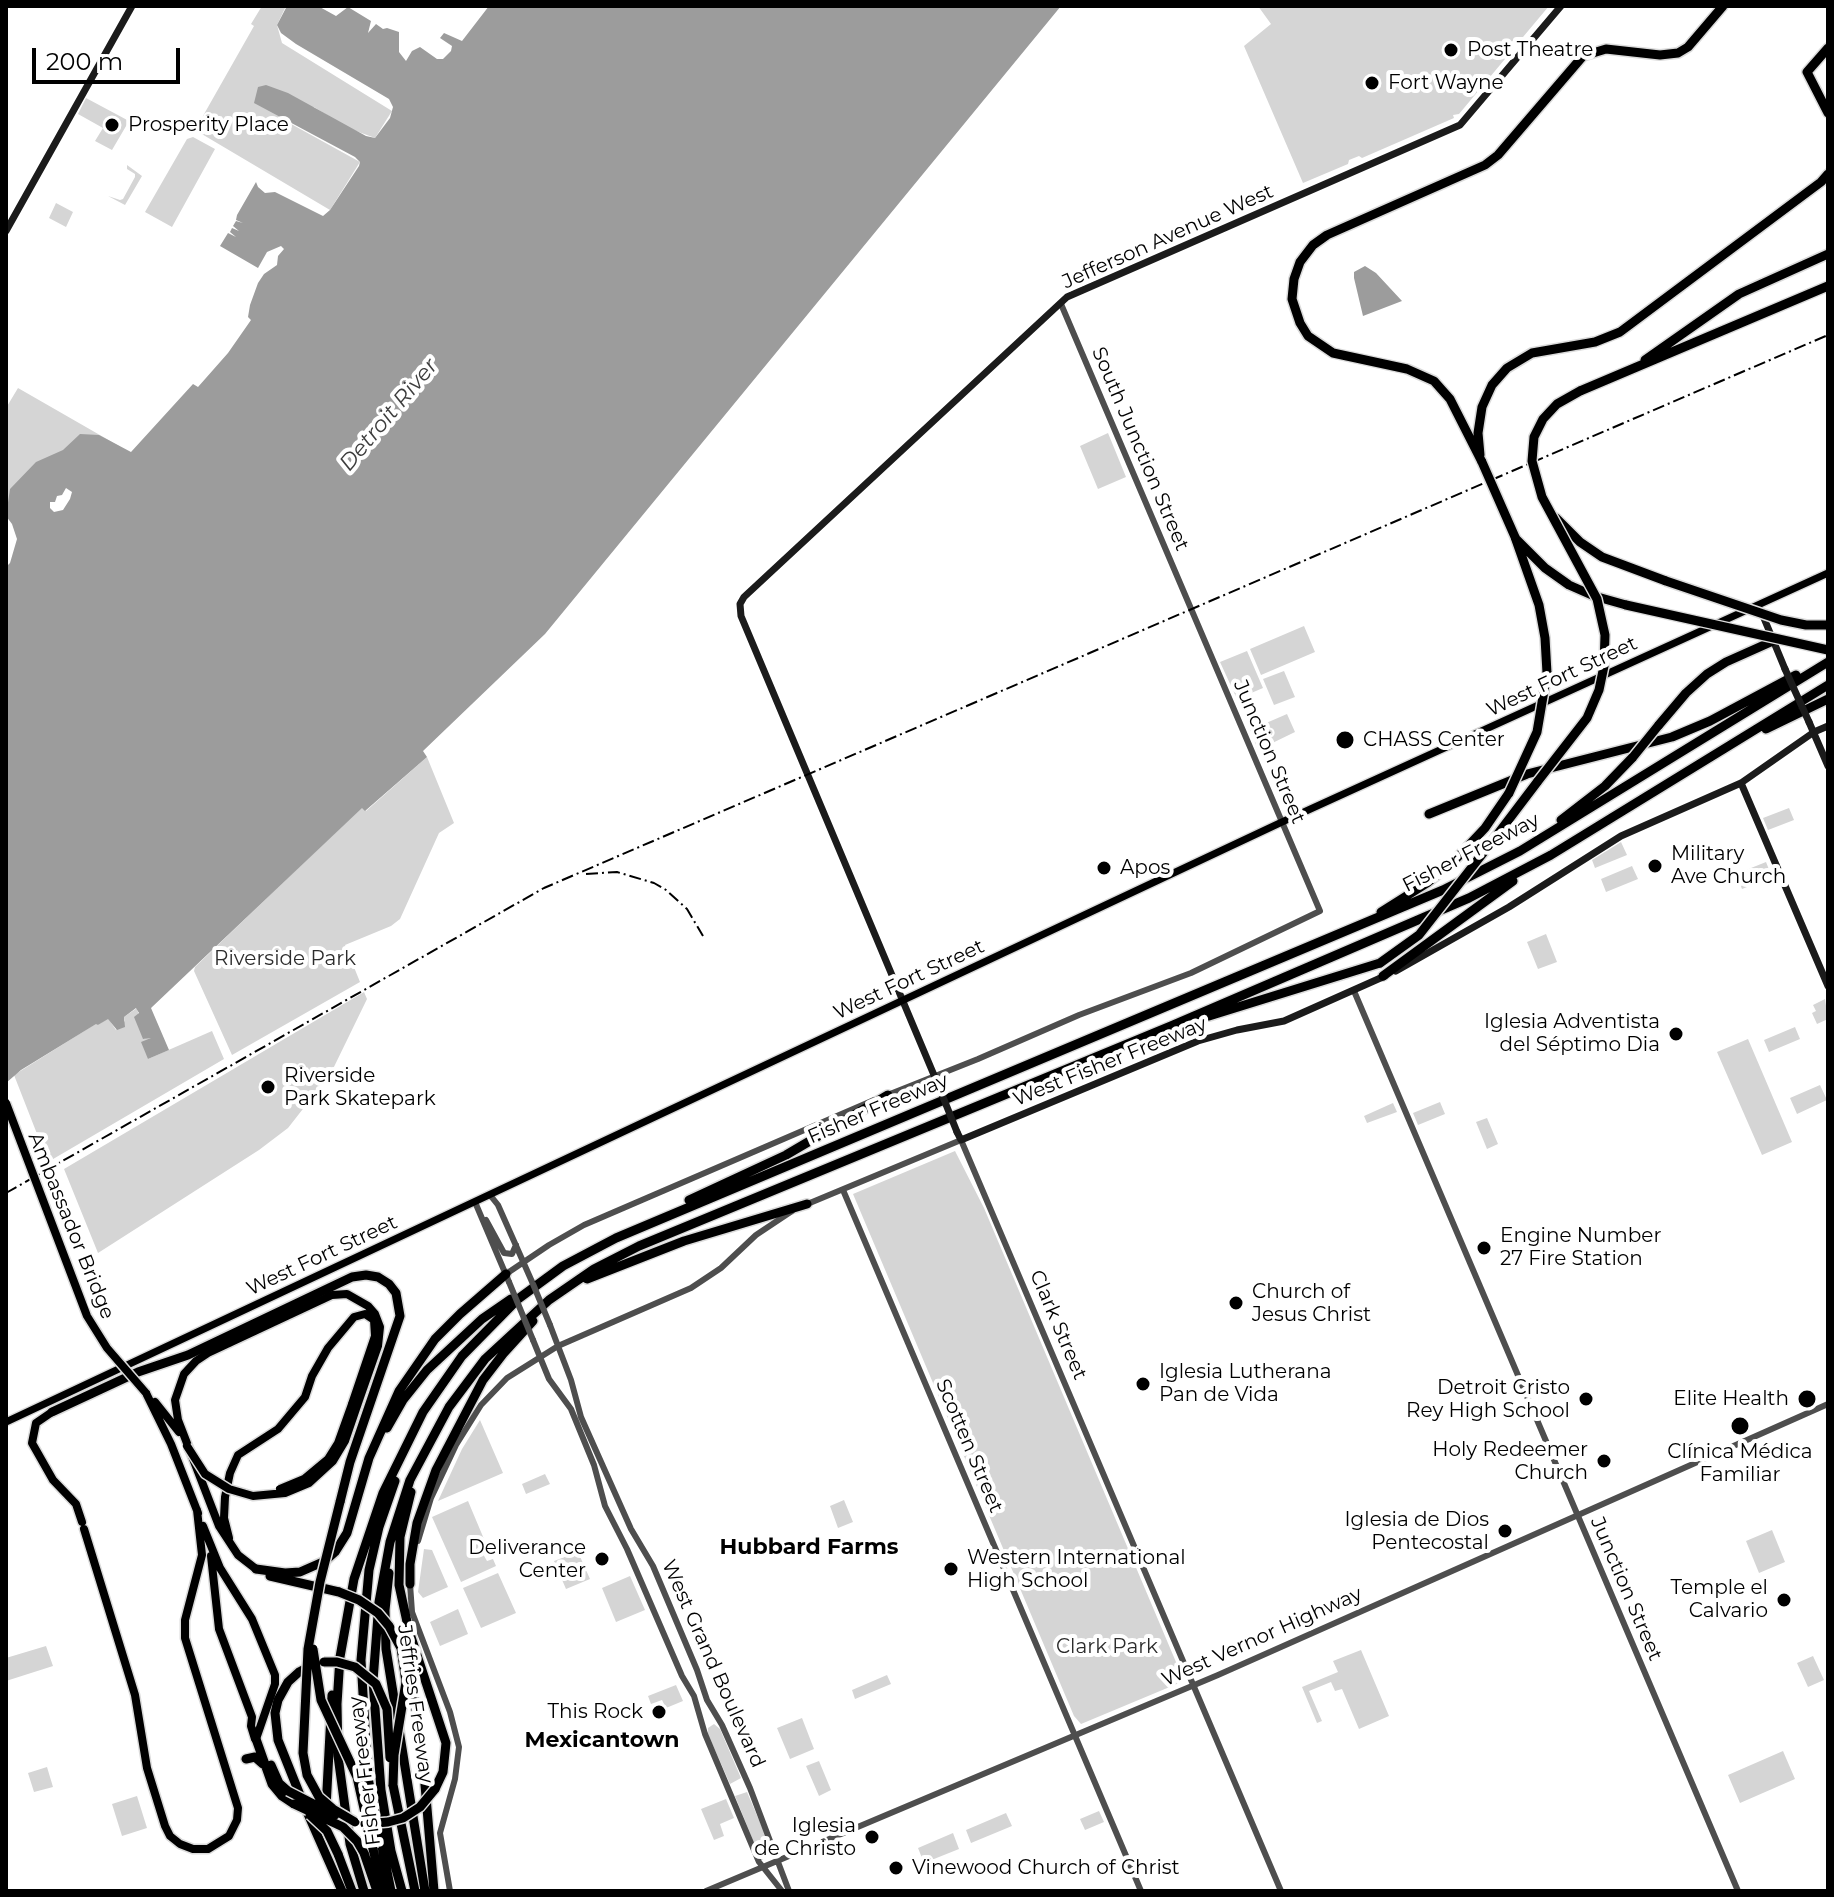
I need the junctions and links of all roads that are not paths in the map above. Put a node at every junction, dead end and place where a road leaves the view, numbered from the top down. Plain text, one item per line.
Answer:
1 (132, 6) edge
2 (1561, 6) edge
3 (1723, 6) edge
4 (1828, 48) edge
5 (1828, 113) edge
6 (1828, 174) edge
7 (6, 231) edge
8 (1828, 254) edge
9 (1828, 286) edge
10 (1061, 304) junction
11 (1626, 373) junction
12 (1482, 462) junction
13 (1551, 513) junction
14 (1515, 537) junction
15 (1828, 573) edge
16 (740, 604) joint
17 (1759, 605) junction
18 (1190, 606) joint
19 (1828, 625) edge
20 (1773, 641) junction
21 (1828, 650) edge
22 (1828, 661) edge
23 (1828, 685) edge
24 (1828, 699) edge
25 (1828, 726) edge
26 (1814, 732) junction
27 (1723, 750) junction
28 (1828, 766) edge
29 (1741, 783) junction
30 (1429, 814) dead end
31 (1282, 822) junction
32 (1520, 851) junction
33 (1543, 859) junction
34 (1342, 934) junction
35 (1383, 976) junction
36 (1828, 986) edge
37 (1354, 991) junction
38 (902, 1001) junction
39 (1171, 1026) junction
40 (935, 1077) junction
41 (888, 1095) junction
42 (6, 1103) edge
43 (959, 1136) junction
44 (843, 1190) junction
45 (490, 1195) junction
46 (475, 1202) junction
47 (807, 1204) junction
48 (481, 1214) junction
49 (648, 1224) junction
50 (516, 1245) junction
51 (523, 1262) junction
52 (508, 1278) junction
53 (545, 1279) junction
54 (558, 1293) junction
55 (558, 1346) junction
56 (540, 1357) junction
57 (146, 1393) junction
58 (1828, 1404) edge
59 (354, 1405) junction
60 (52, 1412) joint
61 (423, 1412) junction
62 (6, 1422) edge
63 (425, 1448) junction
64 (594, 1455) junction
65 (359, 1495) junction
66 (197, 1510) junction
67 (1577, 1515) junction
68 (395, 1522) junction
69 (209, 1539) junction
70 (233, 1550) junction
71 (256, 1569) junction
72 (410, 1584) junction
73 (347, 1612) junction
74 (314, 1618) junction
75 (401, 1648) junction
76 (1194, 1685) junction
77 (1075, 1736) junction
78 (256, 1741) junction
79 (246, 1759) joint
80 (266, 1769) junction
81 (393, 1785) junction
82 (293, 1803) junction
83 (355, 1822) junction
84 (368, 1851) junction
85 (779, 1860) junction
86 (332, 1867) junction
87 (762, 1867) junction
88 (342, 1891) edge
89 (352, 1891) edge
90 (364, 1891) edge
91 (377, 1891) edge
92 (383, 1891) edge
93 (391, 1891) edge
94 (402, 1891) edge
95 (415, 1891) edge
96 (425, 1891) edge
97 (434, 1891) edge
98 (450, 1891) edge
99 (706, 1891) edge
100 (782, 1891) edge
101 (789, 1891) edge
102 (1141, 1891) edge
103 (1281, 1891) edge
104 (1738, 1891) edge

1 - 7 main road
2 - 10 main road, Jefferson Avenue West
3 - 12 highway
4 - 5 highway
6 - 12 highway
8 - 11 highway
9 - 11 highway
10 - 16 main road, Jefferson Avenue West
10 - 18 street, South Junction Street
11 - 13 highway, bridge
12 - 14 highway, bridge
13 - 19 highway, bridge
13 - 39 highway, bridge
14 - 21 highway, bridge
14 - 34 highway, bridge
15 - 17 main road, West Fort Street
16 - 38 main road, Clark Street
17 - 20 main road
17 - 31 main road, West Fort Street
18 - 31 street, Junction Street
20 - 26 main road, bridge
20 - 32 highway, bridge
22 - 30 highway
22 - 32 highway, Fisher Freeway
23 - 27 highway, Fisher Freeway
24 - 27 highway
25 - 26 main road
26 - 28 main road
26 - 29 main road
27 - 33 highway, Fisher Freeway
29 - 35 main road, West Fisher Freeway
29 - 36 main road
31 - 38 main road, West Fort Street
31 - 40 street, Junction Street
32 - 34 highway, Fisher Freeway
33 - 35 highway
33 - 39 highway, Fisher Freeway
34 - 49 highway, Fisher Freeway
35 - 37 main road, West Fisher Freeway
37 - 43 main road, West Fisher Freeway
37 - 67 street, Junction Street
38 - 40 main road, Clark Street
38 - 45 main road, West Fort Street
39 - 54 highway, Fisher Freeway
40 - 41 street
40 - 43 main road, Clark Street, bridge
41 - 49 highway
41 - 51 street
42 - 57 highway, Ambassador Bridge, bridge
43 - 44 street, West Fisher Freeway
43 - 76 street, Clark Street
44 - 47 street, West Fisher Freeway
44 - 77 street, Scotten Street
45 - 46 main road, West Fort Street
45 - 50 street, West Grand Boulevard
46 - 48 street, West Grand Boulevard
46 - 62 main road, West Fort Street
47 - 54 highway
47 - 55 street, West Fisher Freeway
48 - 50 street
48 - 52 street, West Grand Boulevard
49 - 53 highway, Fisher Freeway
50 - 51 street, West Grand Boulevard
51 - 52 street
51 - 55 street, West Grand Boulevard, bridge
52 - 56 street, West Grand Boulevard, bridge
52 - 65 highway
53 - 61 highway, Fisher Freeway
53 - 65 highway
54 - 63 highway, Fisher Freeway
54 - 72 highway
55 - 56 street, West Fisher Freeway
55 - 64 street, West Grand Boulevard
56 - 64 street, West Grand Boulevard
56 - 72 street, West Fisher Freeway
57 - 59 highway, bridge
57 - 66 highway
58 - 67 street, West Vernor Highway
59 - 70 highway
59 - 70 highway
60 - 66 highway
60 - 74 highway, bridge
61 - 73 highway, Fisher Freeway
61 - 93 highway
63 - 68 highway, Fisher Freeway
63 - 83 highway, bridge
64 - 85 street, West Grand Boulevard
64 - 87 street, West Grand Boulevard
65 - 71 highway
66 - 69 highway
67 - 76 street, West Vernor Highway
67 - 104 street, Junction Street
68 - 94 highway, Fisher Freeway
68 - 96 highway, Jeffries Freeway
69 - 78 highway
69 - 78 highway
70 - 71 highway
71 - 75 highway, bridge
72 - 98 street
73 - 86 highway
73 - 90 highway, Fisher Freeway
74 - 83 highway, bridge
74 - 84 highway, bridge
75 - 81 highway, bridge
75 - 97 highway, bridge
76 - 77 street, West Vernor Highway
76 - 103 street, Clark Street
77 - 85 street, West Vernor Highway
77 - 102 street, Scotten Street
78 - 79 highway
78 - 80 highway
78 - 83 highway, bridge
79 - 80 highway
80 - 82 highway
81 - 86 highway, bridge
81 - 95 highway
82 - 84 highway, bridge
82 - 89 highway, bridge
84 - 91 highway
84 - 92 highway
85 - 87 street, West Vernor Highway
85 - 101 street, West Grand Boulevard
86 - 88 highway
87 - 99 street, West Vernor Highway
87 - 100 street, West Grand Boulevard

